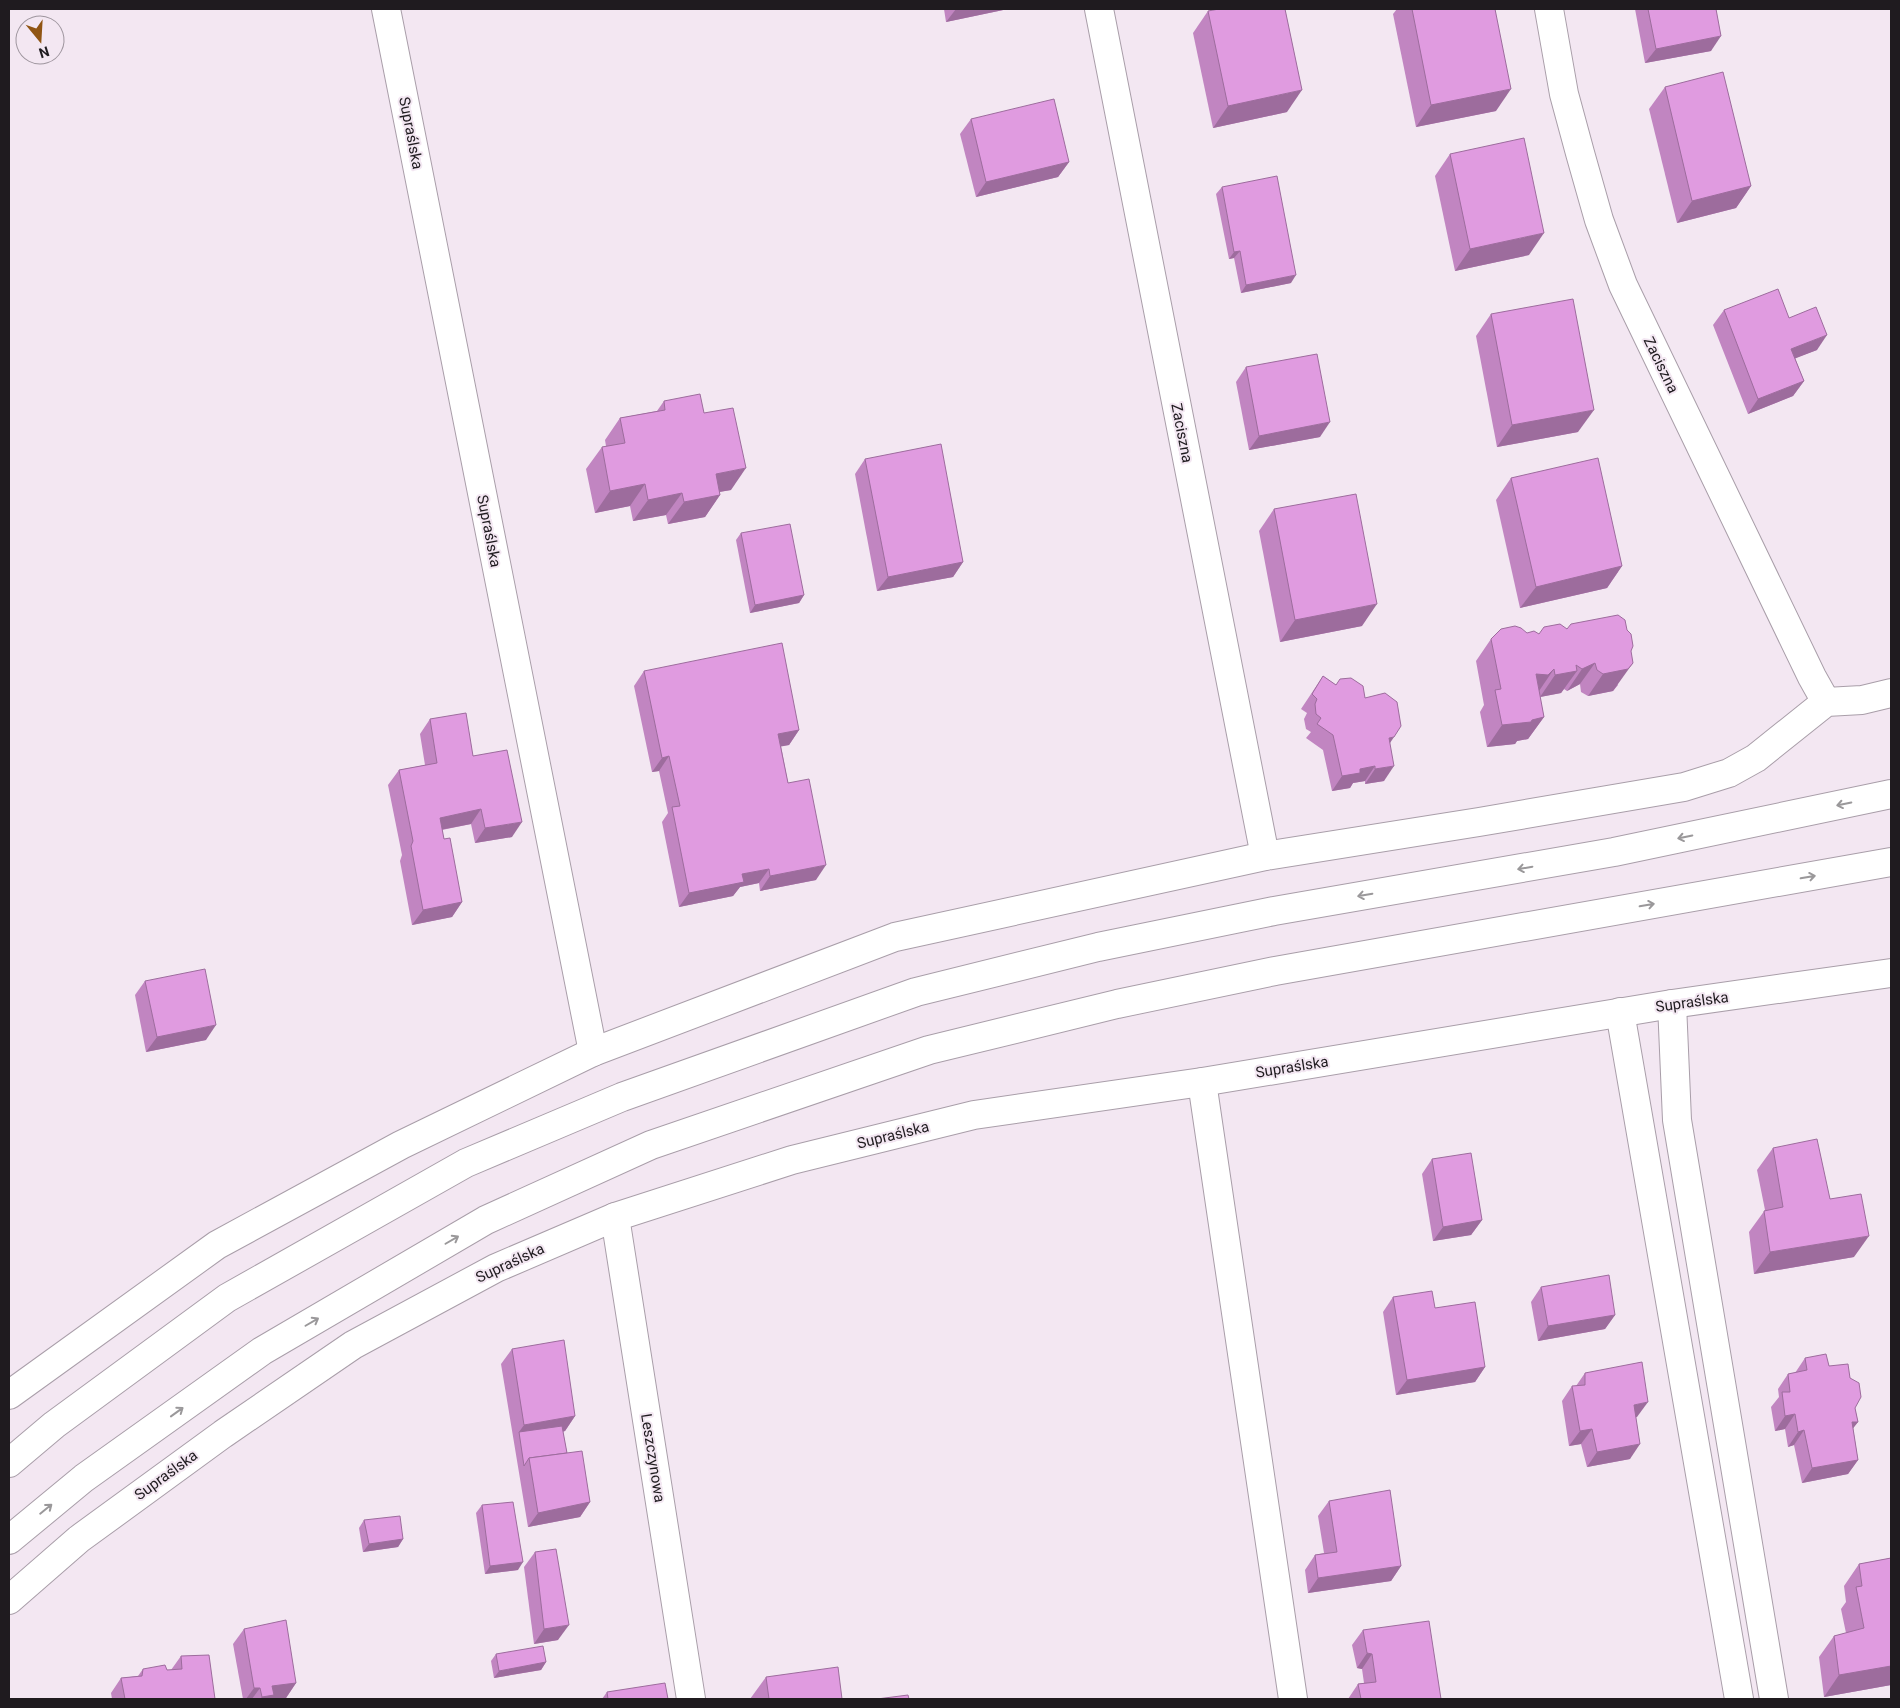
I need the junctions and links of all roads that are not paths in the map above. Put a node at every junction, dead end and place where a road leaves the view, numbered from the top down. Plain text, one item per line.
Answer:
1 (386, 9) edge
2 (1099, 9) edge
3 (1549, 9) edge
4 (1891, 693) edge
5 (1826, 702) junction
6 (1891, 794) edge
7 (1265, 856) junction
8 (1891, 862) edge
9 (1891, 973) edge
10 (1672, 1004) junction
11 (1620, 1012) junction
12 (593, 1052) junction
13 (1202, 1082) junction
14 (614, 1217) junction
15 (9, 1395) edge
16 (9, 1462) edge
17 (9, 1540) edge
18 (9, 1600) edge
19 (691, 1699) edge
20 (1292, 1699) edge
21 (1739, 1699) edge
22 (1774, 1699) edge

1 - 12 street, Supraślska
2 - 7 street, Zaciszna
3 - 5 street, Zaciszna
4 - 5 street
5 - 7 street
6 -> 16 street
7 - 12 street
17 -> 8 street
9 - 10 street, Supraślska
10 - 11 street, Supraślska
10 - 22 street
11 - 13 street, Supraślska
11 - 21 street
12 - 15 street
13 - 14 street, Supraślska
13 - 20 street
14 - 18 street, Supraślska
14 - 19 street, Leszczynowa

